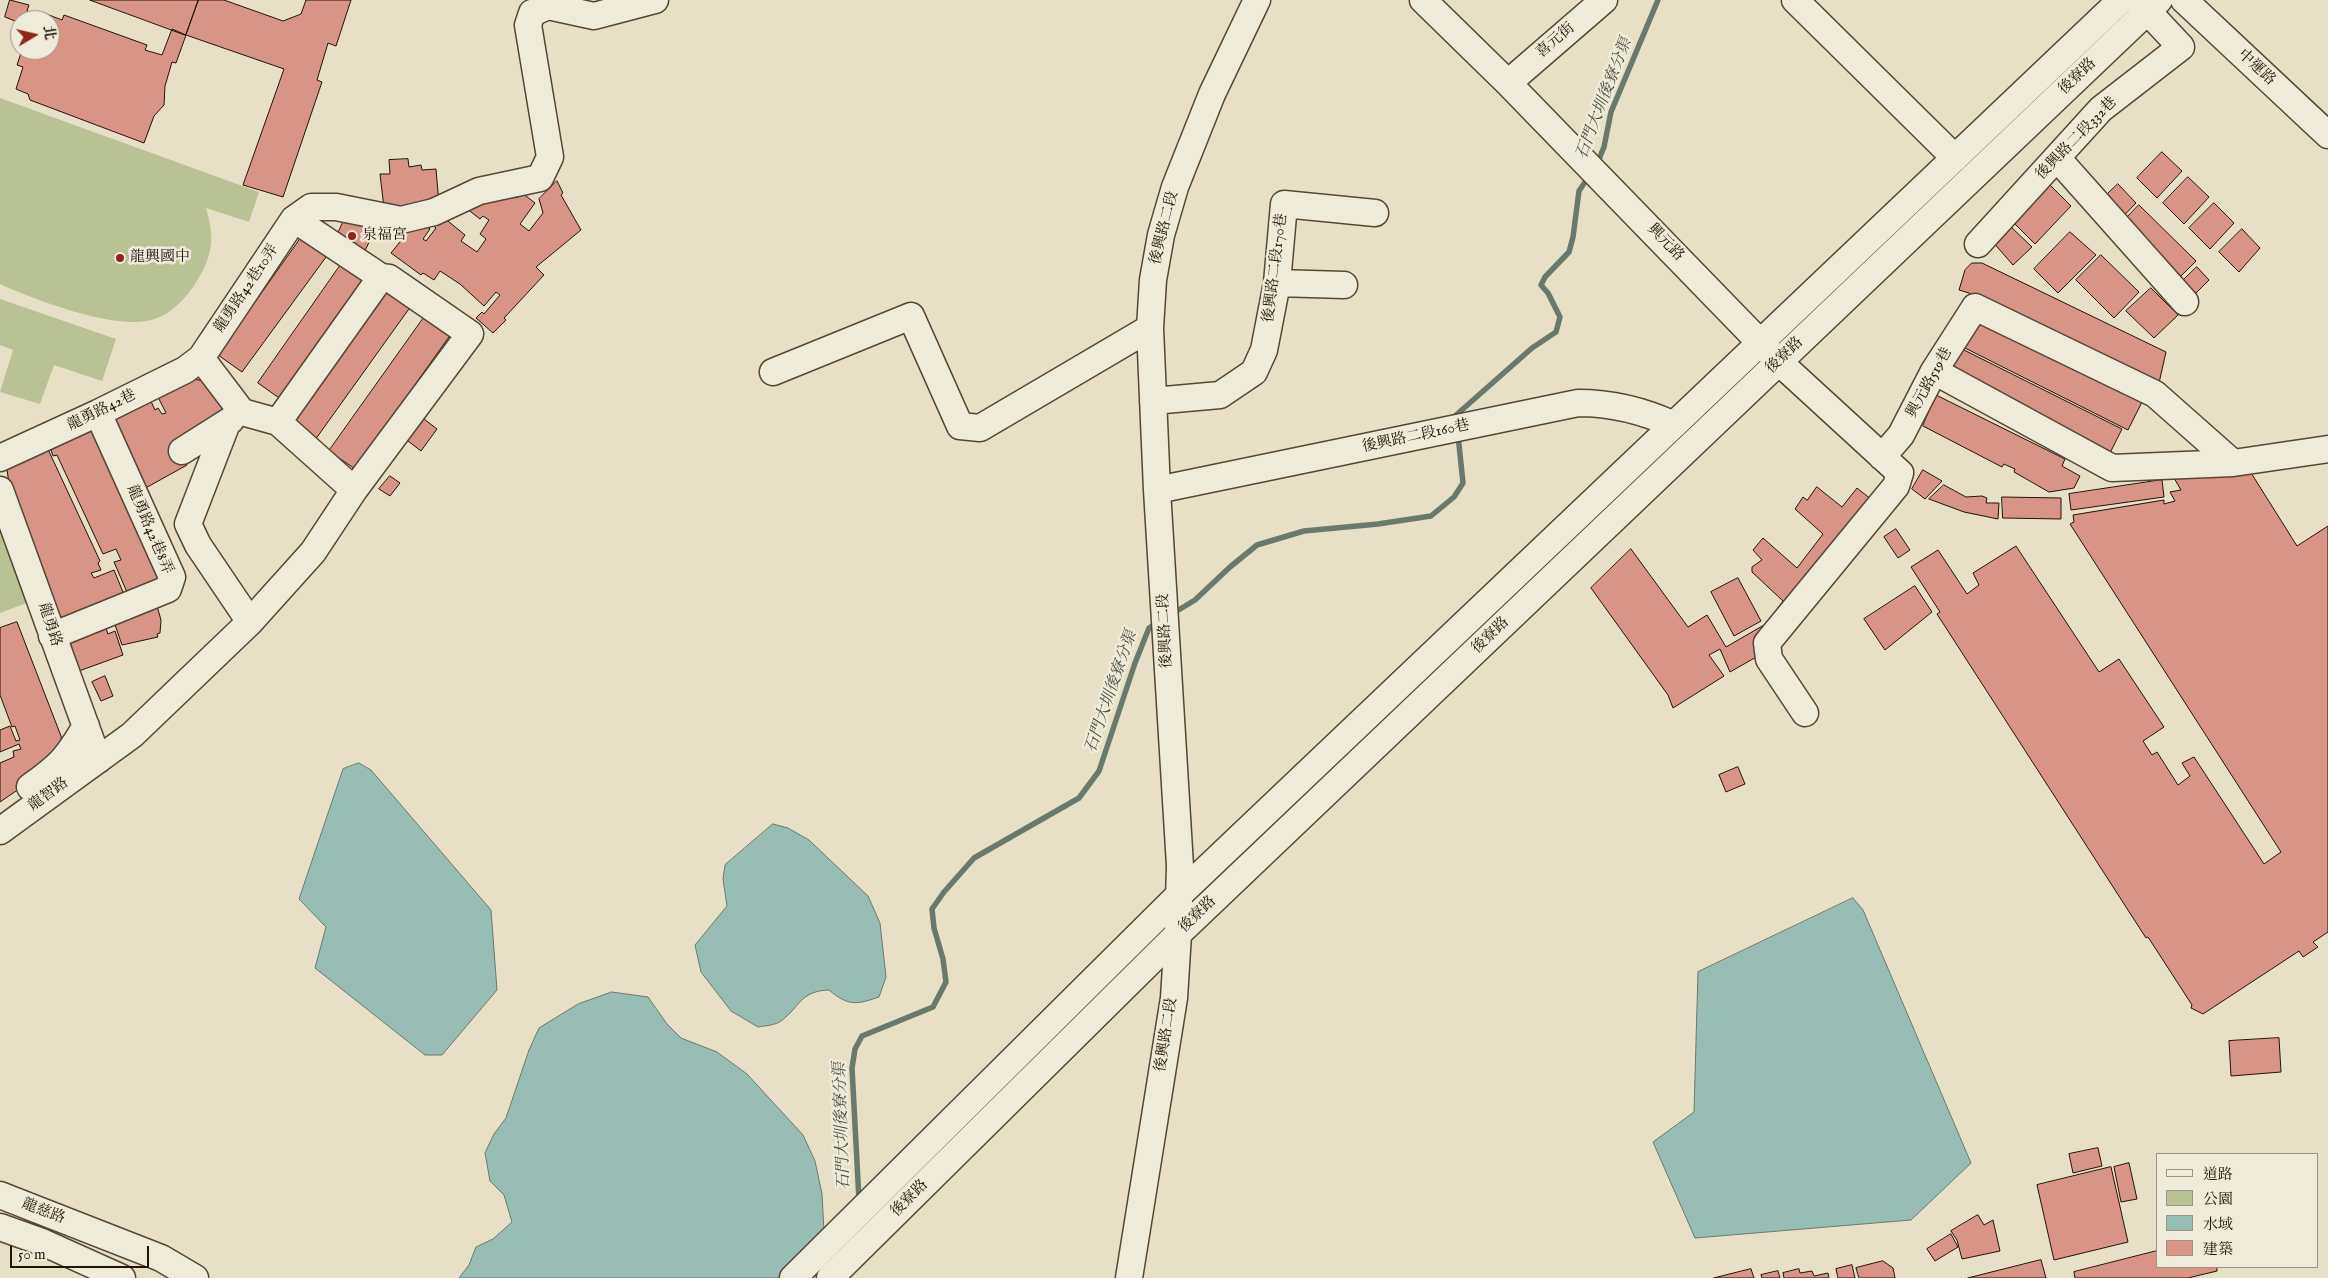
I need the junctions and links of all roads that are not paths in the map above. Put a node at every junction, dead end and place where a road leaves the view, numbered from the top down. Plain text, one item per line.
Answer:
1 (654, 0) edge
2 (1257, 0) edge
3 (1423, 0) edge
4 (1604, 0) edge
5 (1795, 0) edge
6 (2121, 0) edge
7 (2184, 0) edge
8 (548, 3) edge
9 (2148, 4) edge
10 (1508, 83) junction
11 (2328, 136) edge
12 (1954, 158) junction
13 (2056, 158) junction
14 (1375, 213) dead end
15 (294, 219) junction
16 (1978, 244) dead end
17 (381, 277) junction
18 (1277, 283) junction
19 (1344, 285) dead end
20 (2185, 302) dead end
21 (1150, 328) junction
22 (1761, 342) junction
23 (201, 358) junction
24 (1779, 362) junction
25 (1934, 371) junction
26 (773, 372) dead end
27 (1153, 401) junction
28 (98, 413) junction
29 (234, 418) junction
30 (278, 422) junction
31 (1674, 425) junction
32 (2328, 449) edge
33 (182, 450) dead end
34 (1882, 456) junction
35 (0, 458) edge
36 (2233, 463) junction
37 (0, 490) edge
38 (354, 490) junction
39 (1157, 490) junction
40 (250, 622) junction
41 (52, 636) junction
42 (1805, 713) dead end
43 (86, 726) junction
44 (98, 760) junction
45 (0, 809) edge
46 (0, 831) edge
47 (1179, 895) junction
48 (1178, 934) junction
49 (0, 1195) edge
50 (0, 1227) edge
51 (129, 1246) junction
52 (119, 1277) edge
53 (195, 1278) edge
54 (793, 1278) edge
55 (830, 1278) edge
56 (1129, 1278) edge

1 - 8 street
2 - 21 street, 後興路二段
3 - 10 street, 興元路
4 - 10 street, 喜元街
5 - 12 street
6 - 12 street, 後寮路
7 - 11 street, 中運路
8 - 15 street
9 - 13 street, 後興路二段332巷
9 - 24 street, 後寮路
10 - 22 street, 興元路
12 - 22 street, 後寮路
13 - 16 street, 後興路二段332巷
13 - 20 street
14 - 18 street, 後興路二段170巷
15 - 17 street
15 - 23 street, 龍勇路42巷10弄
17 - 30 street
17 - 38 street, 龍智路
18 - 19 street
18 - 27 street, 後興路二段170巷
21 - 26 street
21 - 27 street, 後興路二段
22 - 24 street, 興元路
22 - 31 street, 後寮路
23 - 28 street, 龍勇路42巷
23 - 29 street
24 - 34 street, 興元路
24 - 48 street, 後寮路
25 - 34 street, 興元路519巷
25 - 36 street
25 - 36 street, 興元路519巷
27 - 39 street, 後興路二段
28 - 35 street, 龍勇路42巷
28 - 41 street, 龍勇路42巷8弄
29 - 30 street
29 - 33 street
29 - 40 street
30 - 38 street
31 - 39 street, 後興路二段160巷
31 - 47 street, 後寮路
32 - 36 street
34 - 42 street, 興元路
37 - 41 street, 龍勇路
38 - 40 street, 龍智路
39 - 47 street, 後興路二段
40 - 44 street, 龍智路
41 - 43 street, 龍勇路
43 - 44 street, 龍勇路
43 - 45 street
44 - 46 street, 龍智路
47 - 48 street, 後興路二段
47 - 54 street, 後寮路
48 - 55 street, 後寮路
48 - 56 street, 後興路二段
49 - 51 street, 龍慈路
50 - 52 street, 龍慈路
51 - 52 street
51 - 53 street, 龍慈路

